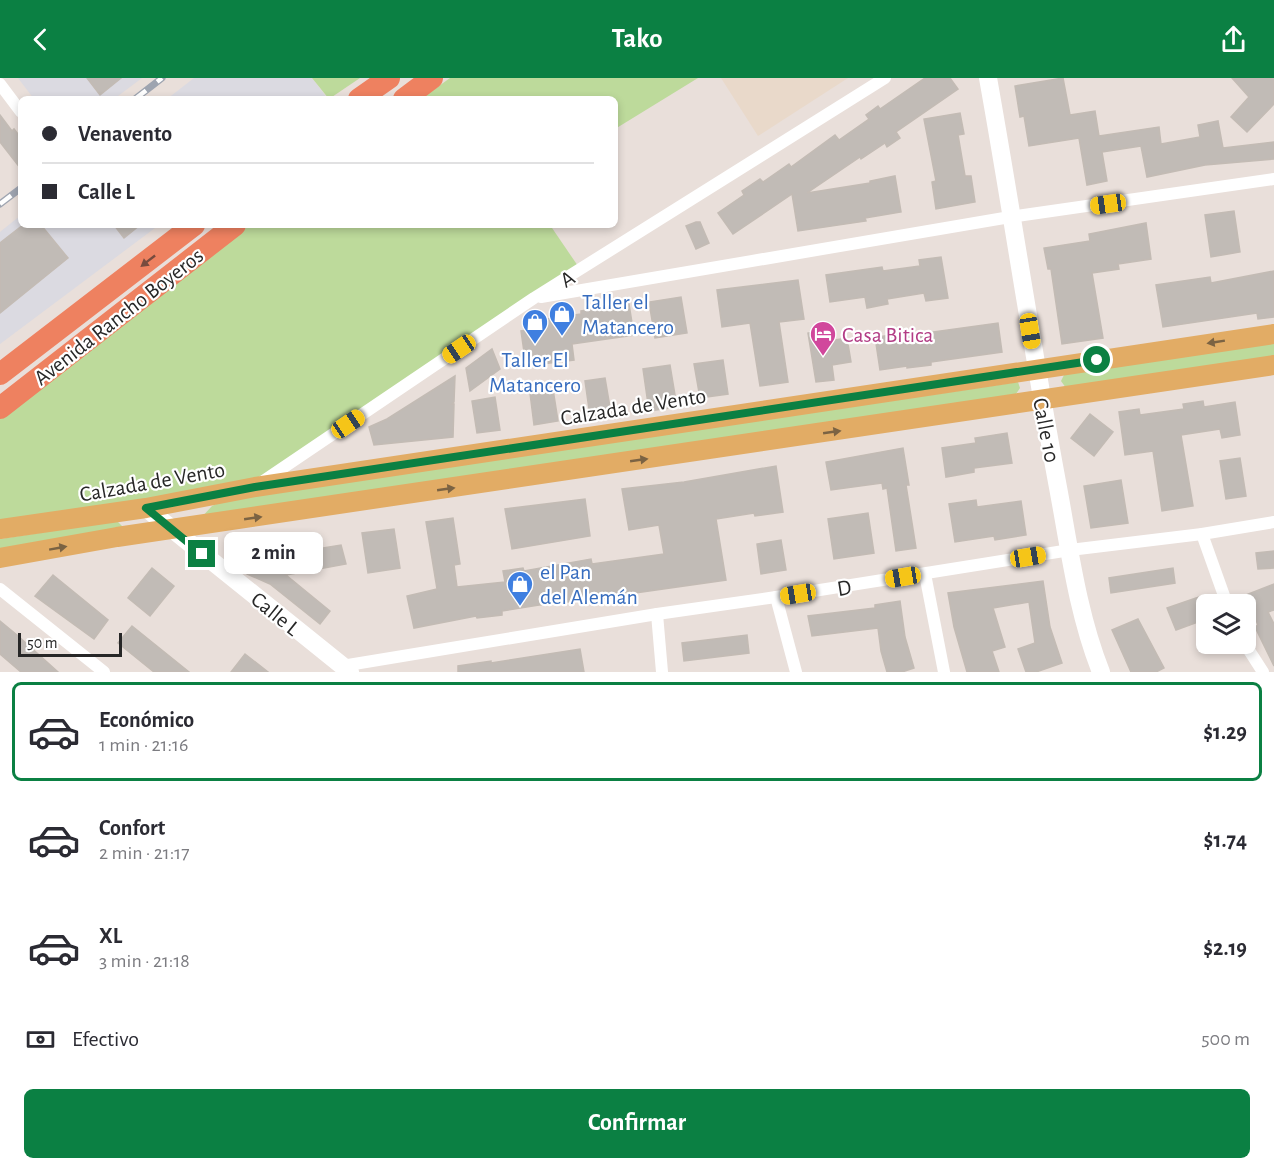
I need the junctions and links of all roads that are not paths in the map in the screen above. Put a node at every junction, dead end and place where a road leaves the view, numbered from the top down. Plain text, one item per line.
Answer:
1 (8, 78) edge
2 (389, 78) edge
3 (432, 78) edge
4 (885, 78) edge
5 (988, 78) edge
6 (0, 84) edge
7 (363, 96) edge
8 (408, 96) edge
9 (18, 108) edge
10 (1274, 180) edge
11 (1013, 218) junction
12 (190, 228) edge
13 (232, 228) edge
14 (534, 298) junction
15 (1274, 334) edge
16 (1274, 365) edge
17 (1036, 369) junction
18 (0, 374) edge
19 (1042, 401) junction
20 (0, 408) edge
21 (255, 487) junction
22 (198, 499) junction
23 (146, 508) junction
24 (112, 513) junction
25 (1274, 522) edge
26 (195, 526) junction
27 (0, 529) edge
28 (172, 530) junction
29 (1202, 534) junction
30 (117, 537) junction
31 (1070, 550) junction
32 (0, 558) edge
33 (925, 574) junction
34 (0, 590) edge
35 (1223, 594) edge
36 (777, 597) junction
37 (657, 614) junction
38 (1251, 654) edge
39 (346, 669) edge
40 (104, 672) edge
41 (662, 672) edge
42 (796, 672) edge
43 (944, 672) edge
44 (1101, 672) edge
45 (1263, 672) edge

1 - 6 street
2 - 7 highway
3 - 8 highway
4 - 14 street, A
5 - 11 street, Calle 10
6 - 9 street
10 - 11 street
11 - 14 street
11 - 17 street, Calle 10
12 -> 18 highway, Avenida Rancho Boyeros
13 - 20 highway, Avenida Rancho Boyeros
14 - 21 street, A
15 -> 17 main road, Calzada de Vento
16 - 19 main road
17 - 19 street, Calle 10
17 - 21 main road, Calzada de Vento
26 -> 19 main road
19 - 31 street, Calle 10
21 - 22 main road, Calzada de Vento
22 - 23 main road, Calzada de Vento
22 - 26 main road
23 - 24 main road, Calzada de Vento
23 - 28 street, Calle L
24 - 27 main road, Calzada de Vento
24 - 30 main road
25 - 29 street, D
26 - 28 main road
28 - 30 main road
28 - 39 street, Calle L
29 - 31 street, D
29 - 35 street
32 -> 30 main road
31 - 33 street, D
31 - 44 street, Calle 10
33 - 36 street, D
33 - 43 street
34 - 40 street
36 - 37 street, D
36 - 42 street
37 - 39 street, D
37 - 41 street
38 - 45 street

